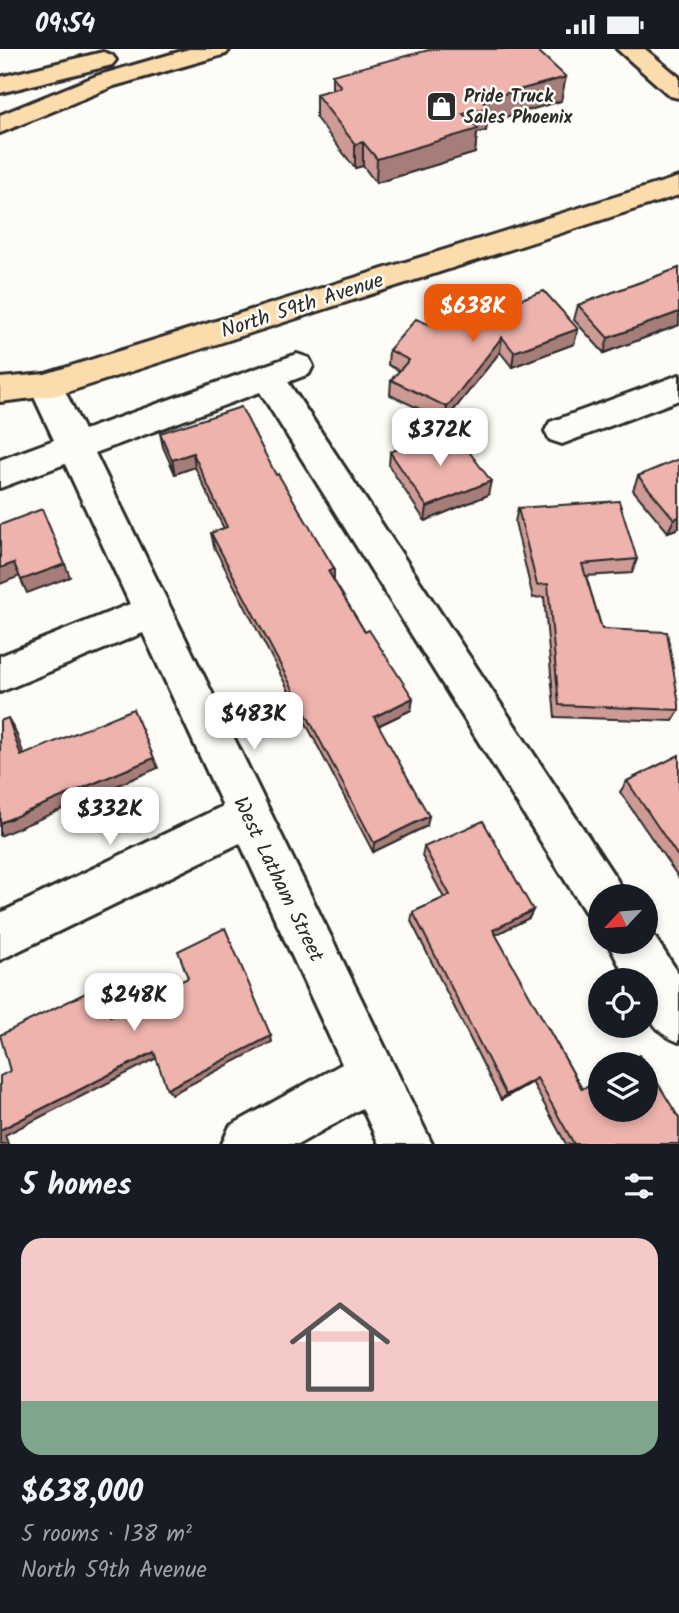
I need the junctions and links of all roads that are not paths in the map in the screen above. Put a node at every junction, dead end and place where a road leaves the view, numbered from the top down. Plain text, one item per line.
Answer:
1 (150, 49) edge
2 (216, 49) edge
3 (631, 49) edge
4 (0, 85) edge
5 (679, 90) edge
6 (0, 125) edge
7 (679, 186) edge
8 (46, 386) junction
9 (679, 387) edge
10 (0, 390) edge
11 (0, 414) edge
12 (562, 431) dead end
13 (75, 447) junction
14 (0, 474) edge
15 (152, 612) junction
16 (0, 674) edge
17 (249, 816) junction
18 (594, 884) edge
19 (0, 937) edge
20 (638, 954) edge
21 (679, 1018) edge
22 (373, 1074) junction
23 (248, 1144) edge
24 (405, 1144) edge

1 - 4 main road
2 - 6 main road
3 - 5 main road
7 - 8 main road, North 59th Avenue
8 - 10 main road, North 59th Avenue
8 - 11 main road, North 59th Avenue
8 - 13 street, West Latham Street
9 - 12 street
13 - 14 street
13 - 15 street, West Latham Street
13 - 18 street
15 - 16 street
15 - 17 street, West Latham Street
17 - 19 street
17 - 22 street, West Latham Street
20 - 21 street
22 - 23 street
22 - 24 street, West Latham Street

